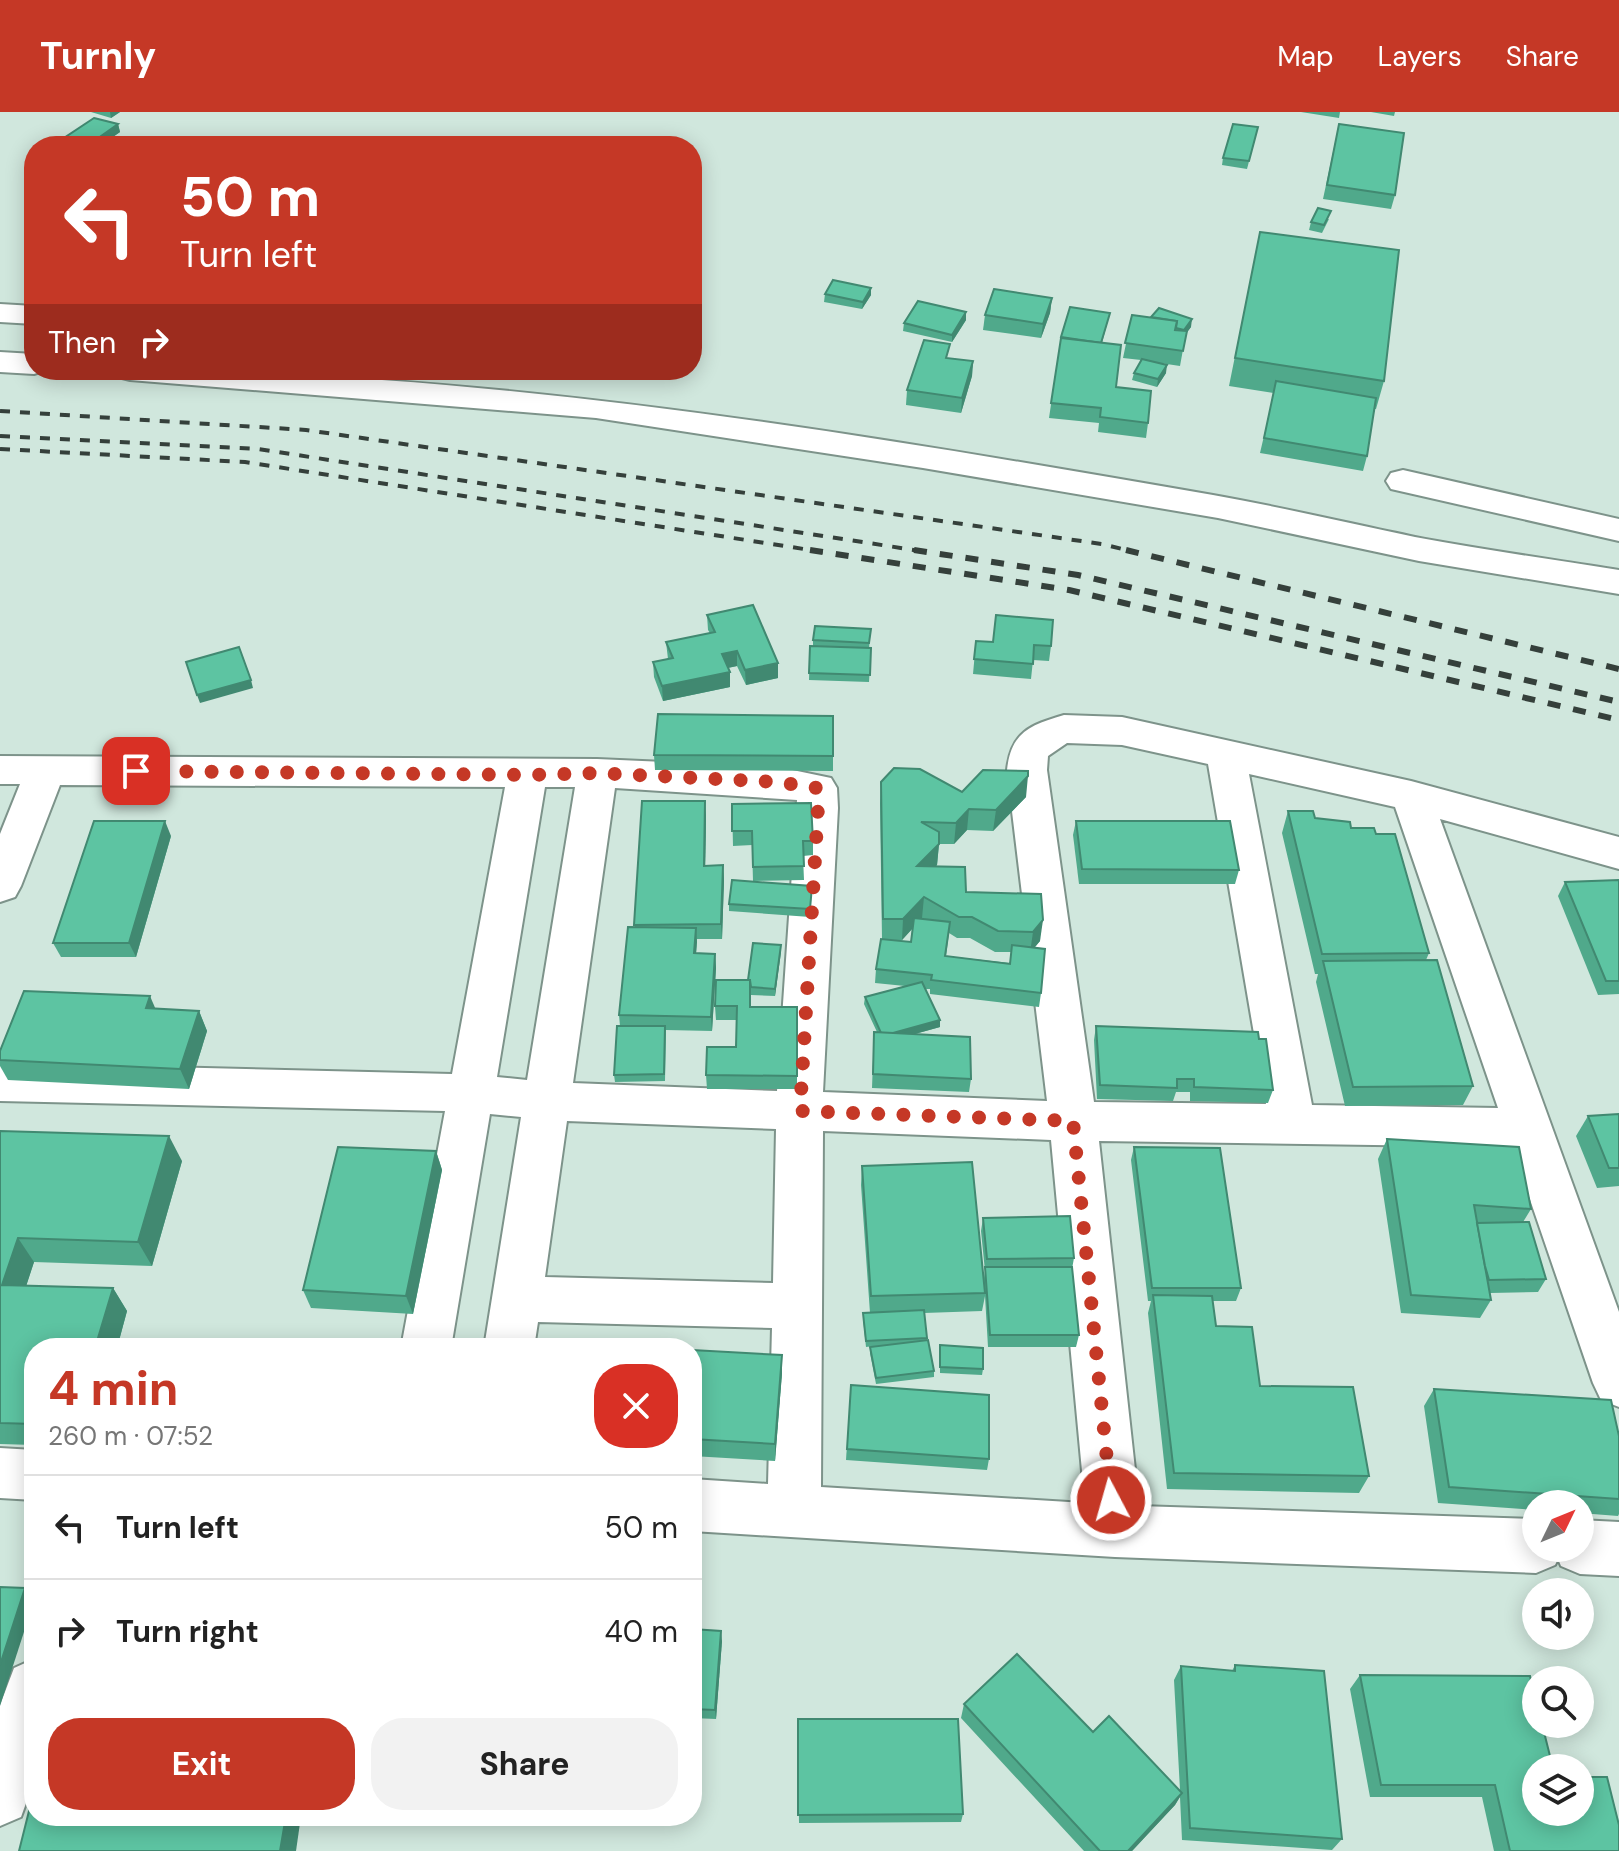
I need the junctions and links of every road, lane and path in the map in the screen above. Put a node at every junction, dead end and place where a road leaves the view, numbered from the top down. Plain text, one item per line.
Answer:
1 (0, 313) edge
2 (24, 314) edge
3 (0, 362) edge
4 (24, 363) edge
5 (264, 380) edge
6 (1403, 481) dead end
7 (1619, 530) edge
8 (1619, 582) edge
9 (1226, 755) junction
10 (0, 770) edge
11 (46, 770) junction
12 (597, 773) junction
13 (527, 775) junction
14 (1411, 796) junction
15 (1615, 860) edge
16 (0, 886) edge
17 (0, 1082) edge
18 (471, 1093) junction
19 (546, 1101) junction
20 (800, 1111) junction
21 (1073, 1121) junction
22 (1292, 1122) junction
23 (1527, 1128) junction
24 (517, 1299) junction
25 (797, 1306) junction
26 (428, 1338) edge
27 (511, 1338) edge
28 (1619, 1383) edge
29 (0, 1473) edge
30 (24, 1474) edge
31 (702, 1505) edge
32 (794, 1510) junction
33 (1115, 1531) junction
34 (1522, 1546) edge
35 (1594, 1548) edge
36 (1619, 1549) edge
37 (24, 1720) edge
38 (0, 1796) edge

1 - 2 street
3 - 4 street
5 - 8 street
6 - 7 street
9 - 14 street
9 - 21 street
9 - 22 street
10 - 11 street
11 - 13 street
11 - 16 street
12 - 13 street
12 - 19 street
12 - 20 street
13 - 18 street
14 - 15 street
14 - 23 street
17 - 18 street
18 - 19 street
18 - 26 street
19 - 20 street
19 - 24 street
20 - 21 street
20 - 25 street
21 - 22 street
21 - 33 street
22 - 23 street
23 - 28 street
24 - 25 street
24 - 27 street
25 - 32 street
29 - 30 street
31 - 32 street
32 - 33 street
33 - 34 street
35 - 36 street
37 - 38 street

